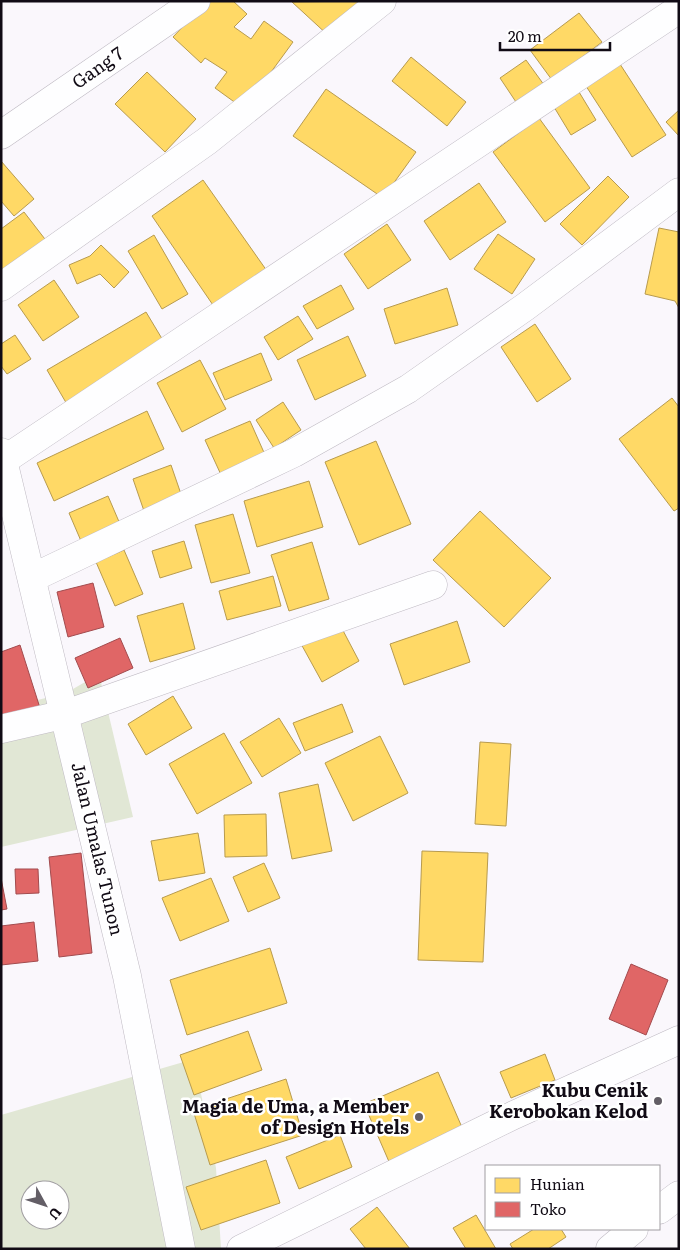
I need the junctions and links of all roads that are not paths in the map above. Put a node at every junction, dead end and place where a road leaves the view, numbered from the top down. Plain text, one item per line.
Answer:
1 (196, 1) edge
2 (382, 1) edge
3 (679, 9) edge
4 (1, 135) edge
5 (679, 192) edge
6 (1, 287) edge
7 (3, 456) edge
8 (32, 578) junction
9 (433, 586) dead end
10 (66, 714) junction
11 (1, 729) edge
12 (679, 1040) edge
13 (679, 1194) edge
14 (660, 1209) edge
15 (633, 1230) edge
16 (181, 1249) edge
17 (241, 1249) edge
18 (610, 1249) edge

1 - 4 street, Gang 7
2 - 6 street
3 - 7 street
5 - 8 street
7 - 8 street, Jalan Umalas Tunon
8 - 10 street, Jalan Umalas Tunon
9 - 10 street
10 - 11 street
10 - 16 street, Jalan Umalas Tunon
12 - 17 street
13 - 14 street
15 - 18 street

